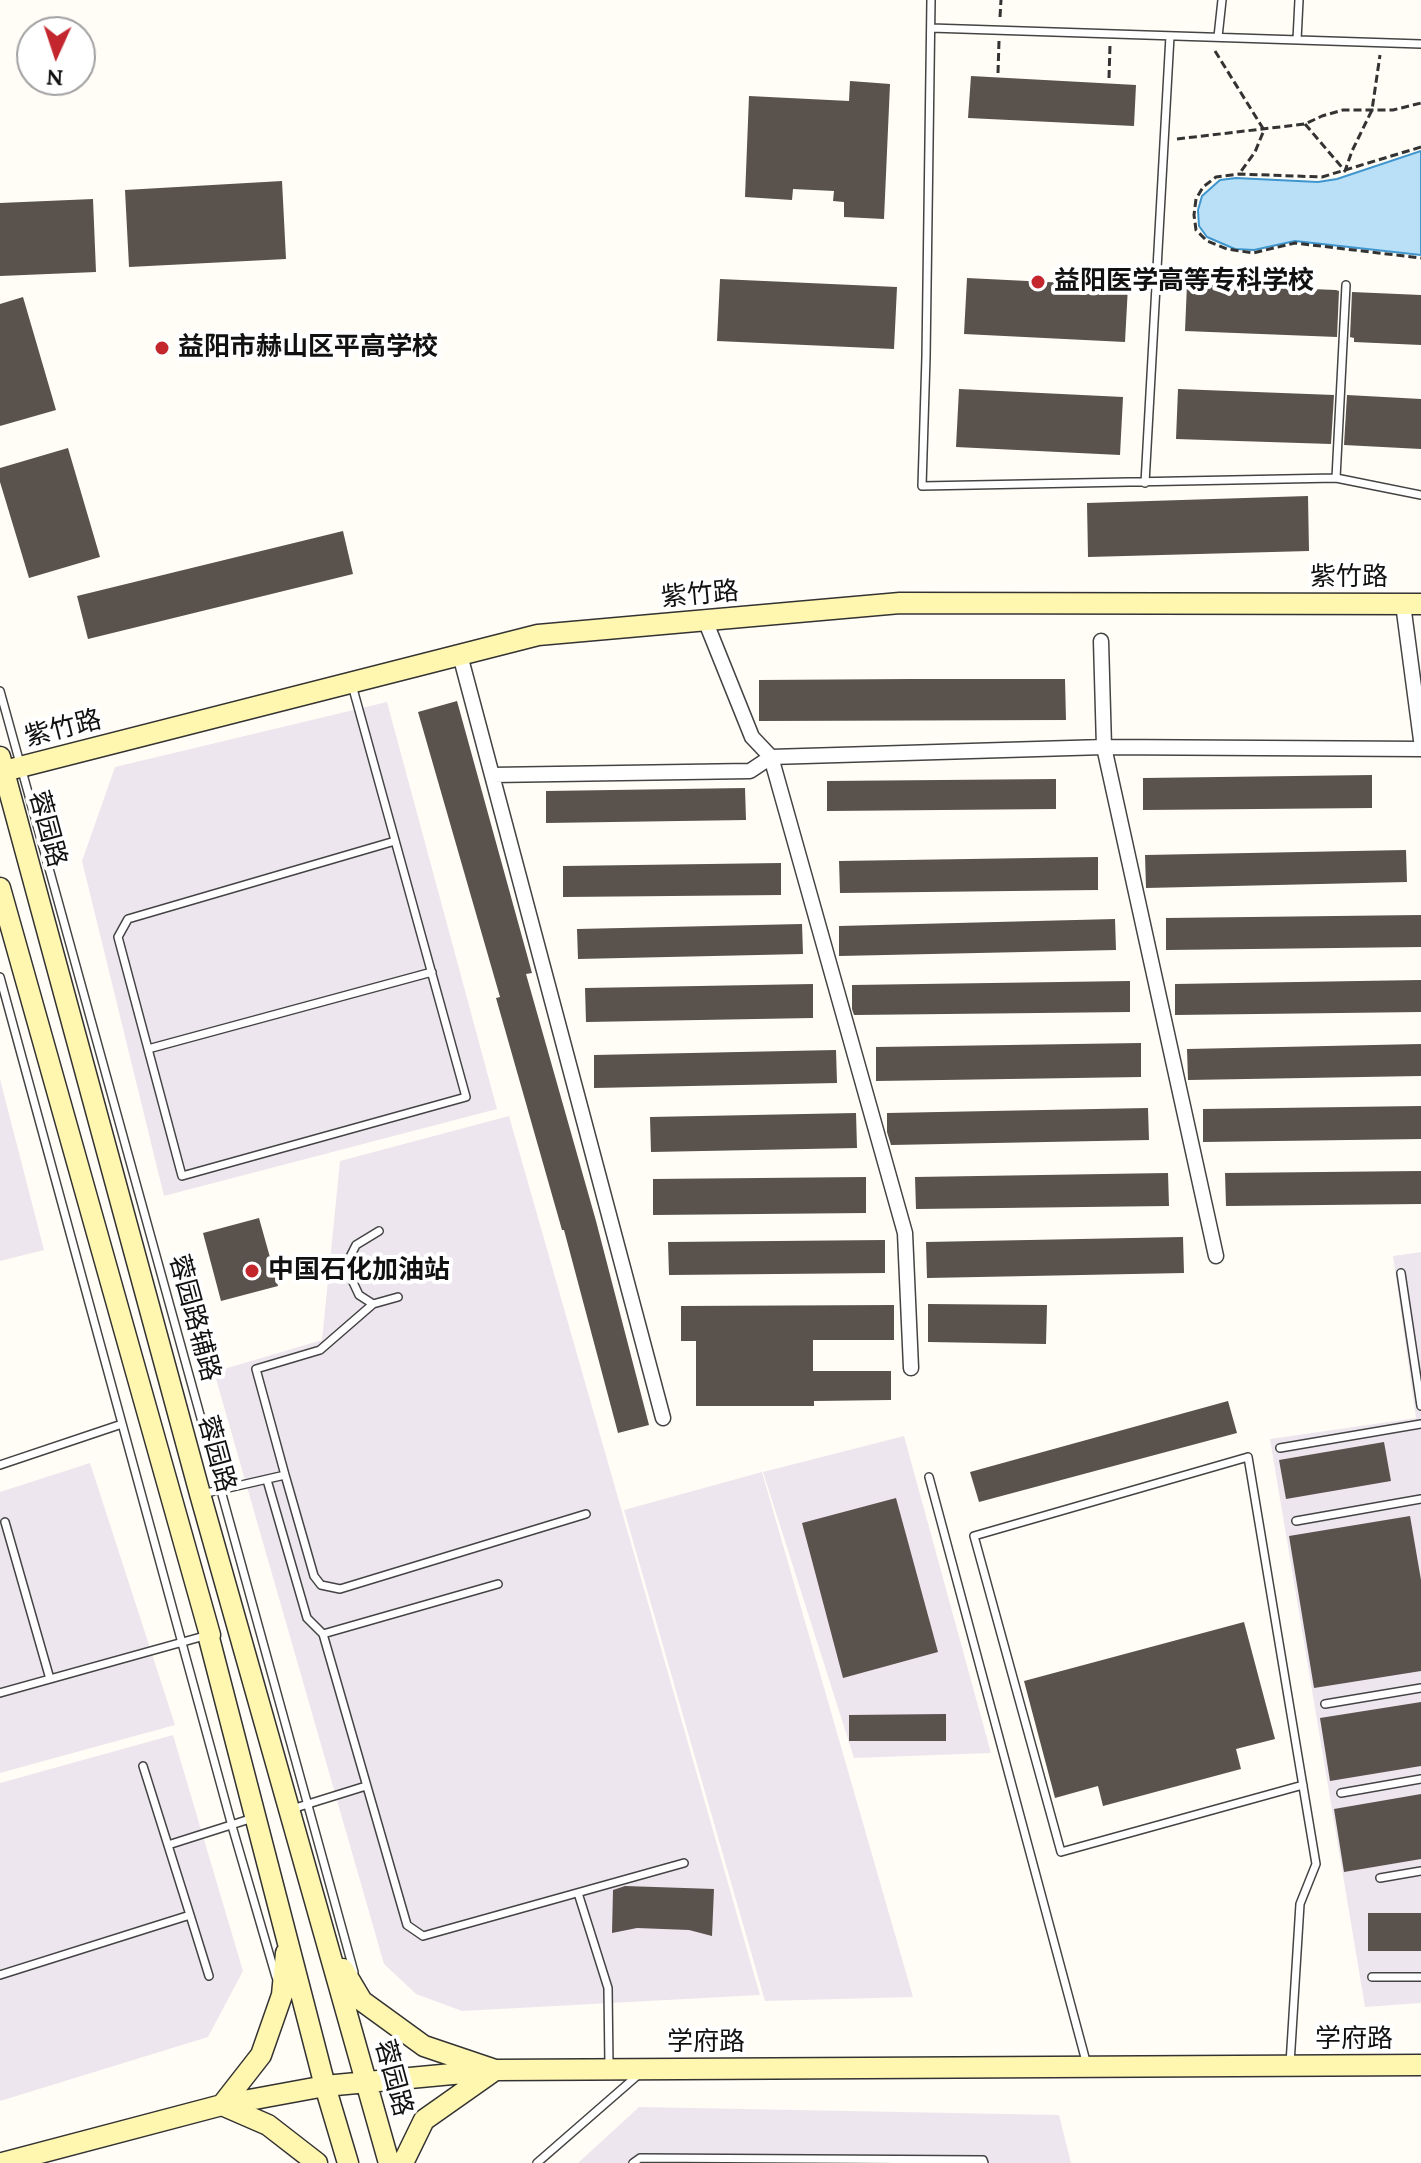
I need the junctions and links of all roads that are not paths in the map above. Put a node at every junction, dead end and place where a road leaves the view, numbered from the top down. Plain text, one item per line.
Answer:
1 (931, 0) edge
2 (1222, 0) edge
3 (1299, 0) edge
4 (931, 28) junction
5 (1170, 36) junction
6 (1218, 37) junction
7 (1297, 40) junction
8 (1421, 44) edge
9 (1346, 285) dead end
10 (1336, 478) junction
11 (1145, 483) junction
12 (1421, 495) edge
13 (1412, 604) edge
14 (705, 620) junction
15 (1101, 641) dead end
16 (460, 655) junction
17 (351, 683) junction
18 (0, 691) edge
19 (1421, 740) edge
20 (1104, 747) junction
21 (1421, 749) edge
22 (771, 757) junction
23 (6, 767) edge
24 (492, 775) junction
25 (395, 841) junction
26 (0, 888) edge
27 (432, 972) junction
28 (0, 977) edge
29 (148, 1049) junction
30 (379, 1231) dead end
31 (1216, 1256) dead end
32 (1401, 1273) dead end
33 (398, 1297) dead end
34 (373, 1304) junction
35 (911, 1368) dead end
36 (1421, 1406) edge
37 (663, 1418) dead end
38 (122, 1424) junction
39 (1421, 1424) edge
40 (1280, 1448) dead end
41 (0, 1465) edge
42 (285, 1475) junction
43 (929, 1477) dead end
44 (267, 1480) junction
45 (221, 1491) junction
46 (200, 1494) junction
47 (1421, 1499) edge
48 (586, 1514) dead end
49 (1296, 1521) dead end
50 (5, 1522) dead end
51 (498, 1584) dead end
52 (323, 1634) junction
53 (210, 1635) junction
54 (182, 1642) junction
55 (50, 1679) junction
56 (1421, 1688) edge
57 (0, 1693) edge
58 (1325, 1704) dead end
59 (143, 1766) dead end
60 (1421, 1779) edge
61 (1303, 1785) junction
62 (366, 1786) junction
63 (1341, 1793) dead end
64 (298, 1807) junction
65 (255, 1817) junction
66 (232, 1826) junction
67 (168, 1845) junction
68 (684, 1863) dead end
69 (1421, 1871) edge
70 (1380, 1878) dead end
71 (578, 1893) junction
72 (190, 1915) junction
73 (326, 1939) junction
74 (287, 1941) junction
75 (0, 1975) edge
76 (209, 1976) dead end
77 (1372, 1977) dead end
78 (1421, 1977) edge
79 (282, 1995) junction
80 (362, 2001) junction
81 (1421, 2065) edge
82 (1290, 2066) junction
83 (1087, 2067) junction
84 (609, 2069) junction
85 (645, 2069) junction
86 (495, 2070) junction
87 (368, 2082) junction
88 (325, 2086) junction
89 (222, 2105) junction
90 (763, 2161) edge
91 (2, 2163) edge
92 (317, 2163) edge
93 (348, 2163) edge
94 (389, 2163) edge
95 (403, 2163) edge
96 (537, 2163) edge
97 (633, 2163) edge
98 (984, 2163) edge

1 - 4 lane
2 - 6 lane
3 - 7 lane
4 - 5 lane
4 - 11 lane
5 - 6 lane
5 - 11 lane
6 - 7 lane
7 - 8 lane
9 - 10 lane
10 - 11 lane
10 - 12 lane
13 - 14 street, 紫竹路
13 - 19 street
14 - 16 street, 紫竹路
14 - 22 street
15 - 20 street
16 - 17 street, 紫竹路
16 - 24 street
17 - 23 street, 紫竹路
17 - 25 lane
18 - 23 lane, 蓉园路辅路
20 - 21 street
20 - 22 street
20 - 31 street
22 - 24 street
22 - 35 street
23 - 45 lane, 蓉园路辅路
23 - 46 street, 蓉园路
24 - 37 street
25 - 27 lane
25 - 29 lane
26 - 53 street, 蓉园路
27 - 29 lane
27 - 29 lane
28 - 38 lane
30 - 34 lane
32 - 36 lane
33 - 34 lane
34 - 42 lane
38 - 41 lane
38 - 54 lane
39 - 40 lane
42 - 44 lane
42 - 48 lane
43 - 83 lane
44 - 45 lane
44 - 52 lane
45 - 46 lane
45 - 64 lane, 蓉园路辅路
46 - 64 street, 蓉园路
47 - 49 lane
50 - 55 lane
51 - 52 lane
52 - 62 lane
53 - 54 lane
53 - 65 street, 蓉园路
54 - 55 lane
54 - 66 lane
55 - 57 lane
56 - 58 lane
59 - 67 lane
60 - 63 lane
61 - 61 lane
61 - 82 lane
62 - 64 lane
62 - 71 lane
64 - 73 street, 蓉园路
64 - 80 lane, 蓉园路辅路
65 - 66 lane
65 - 74 street, 蓉园路
66 - 67 lane
66 - 79 lane
67 - 72 lane
68 - 71 lane
69 - 70 lane
71 - 84 lane
72 - 75 lane
72 - 76 lane
73 - 80 street
73 - 87 street, 蓉园路
74 - 79 street
74 - 88 street, 蓉园路
77 - 78 lane
79 - 89 street
80 - 86 street
81 - 82 street, 学府路
82 - 83 street, 学府路
83 - 85 street, 学府路
84 - 85 street, 学府路
84 - 86 street, 学府路
85 - 96 lane
86 - 87 street, 学府路
86 - 95 street
87 - 88 street, 学府路
87 - 94 street, 蓉园路
88 - 89 street, 学府路
88 - 93 street, 蓉园路
89 - 91 street, 学府路
89 - 92 street
90 - 97 lane
90 - 98 lane

